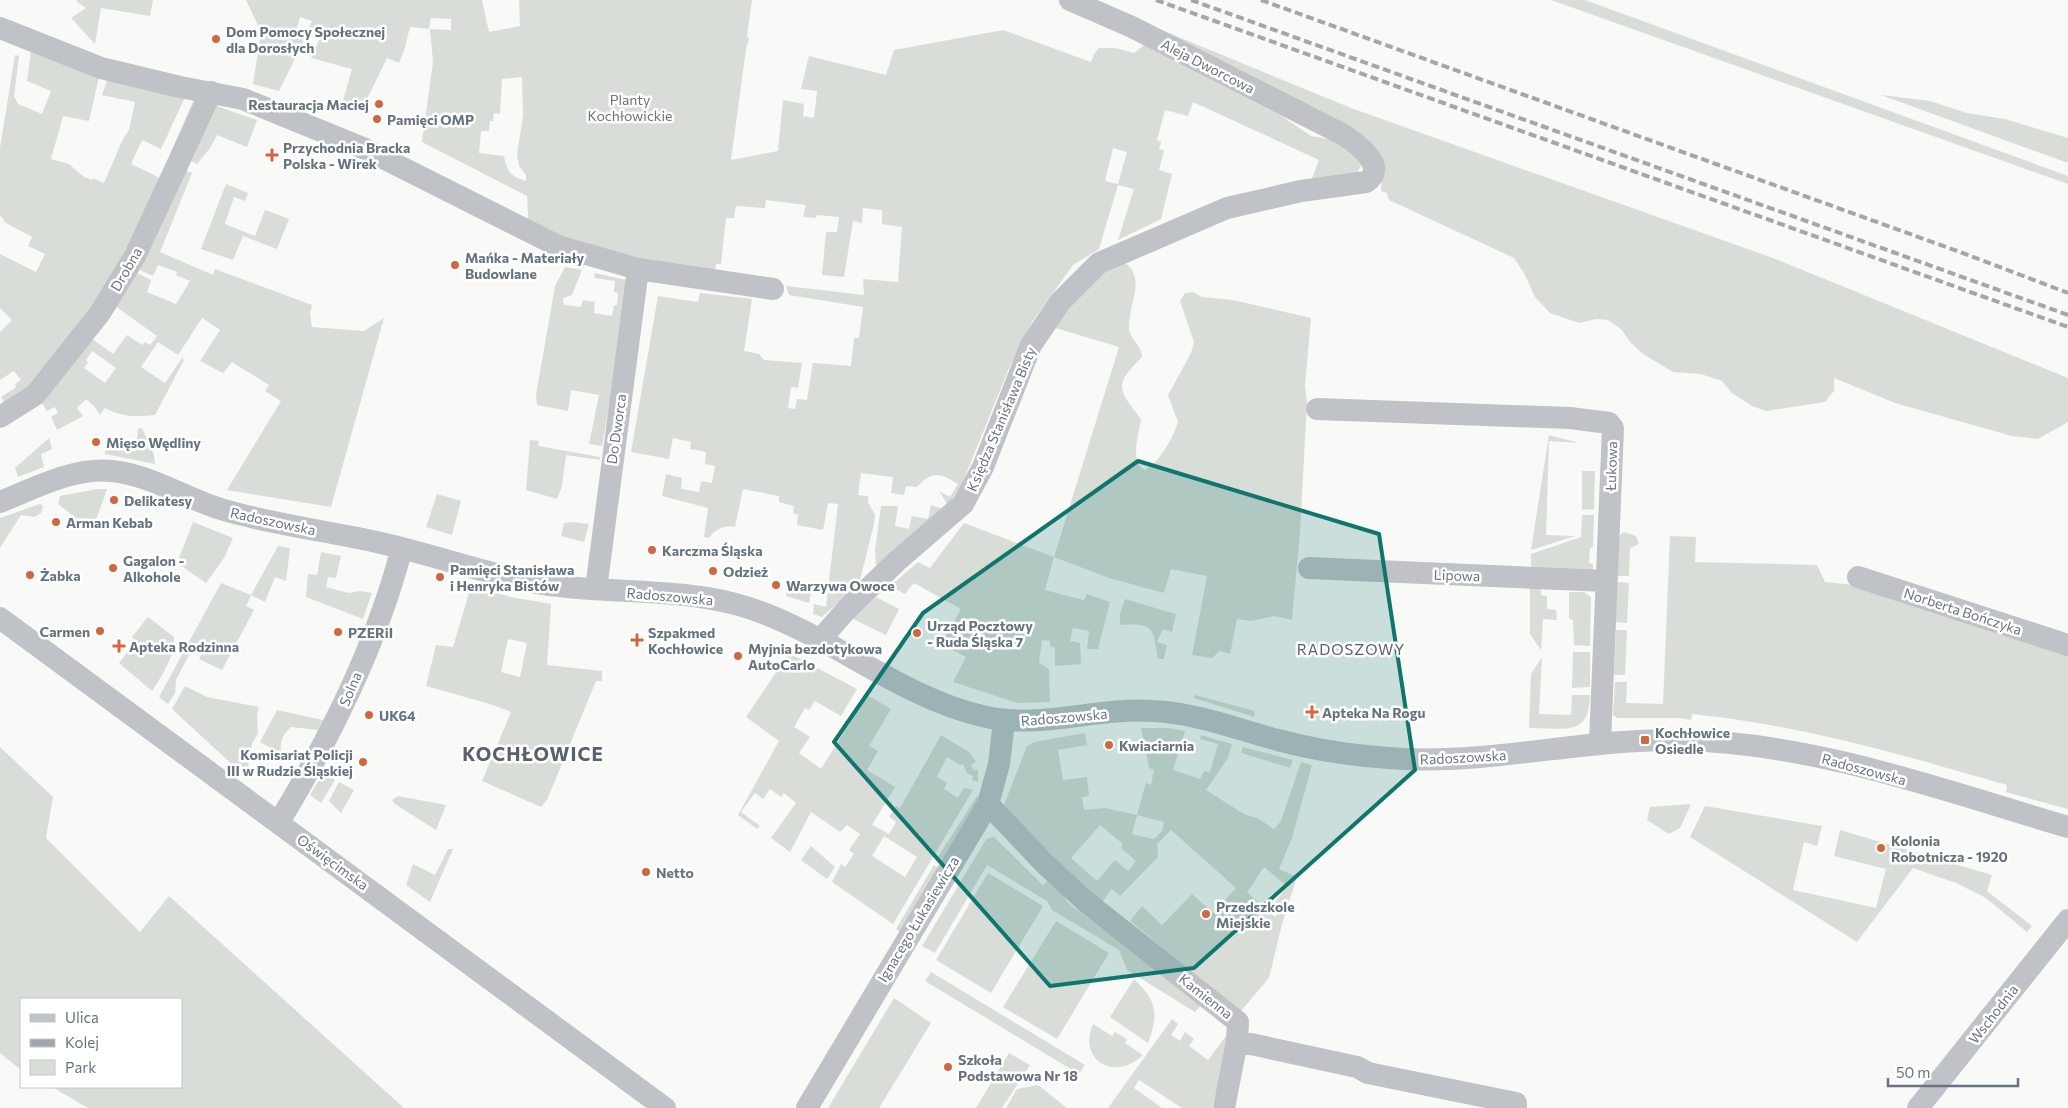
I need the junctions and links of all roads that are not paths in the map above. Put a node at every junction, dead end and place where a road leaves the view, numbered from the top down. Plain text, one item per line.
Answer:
1 (1070, 0) edge
2 (0, 28) edge
3 (212, 92) junction
4 (1344, 135) joint
5 (638, 269) junction
6 (773, 289) dead end
7 (1317, 409) dead end
8 (0, 417) edge
9 (0, 502) edge
10 (402, 548) junction
11 (1309, 568) dead end
12 (1858, 577) dead end
13 (1606, 582) junction
14 (596, 589) junction
15 (0, 618) edge
16 (820, 640) junction
17 (2068, 645) edge
18 (1004, 721) junction
19 (1600, 744) junction
20 (988, 804) junction
21 (279, 822) junction
22 (2068, 827) edge
23 (2068, 920) edge
24 (1237, 1041) junction
25 (666, 1108) edge
26 (806, 1108) edge
27 (1224, 1108) edge
28 (1516, 1108) edge
29 (1918, 1108) edge

1 - 4 street, Aleja Dworcowa
2 - 3 street
3 - 5 street
3 - 8 street, Drobna
4 - 16 street, Księdza Stanisława Bisty
5 - 6 street
5 - 14 street, Do Dworca
7 - 13 street, Łukowa
9 - 10 street, Radoszowska
10 - 14 street, Radoszowska
10 - 21 street, Solna
11 - 13 street, Lipowa
12 - 17 street, Norberta Bończyka
13 - 19 street, Łukowa
14 - 16 street, Radoszowska
15 - 21 street, Oświęcimska
16 - 18 street, Radoszowska
18 - 19 street, Radoszowska
18 - 20 street, Ignacego Łukasiewicza
19 - 22 street, Radoszowska
20 - 24 street, Kamienna
20 - 26 street, Ignacego Łukasiewicza
21 - 25 street, Oświęcimska
23 - 29 street, Wschodnia
24 - 27 street
24 - 28 street

